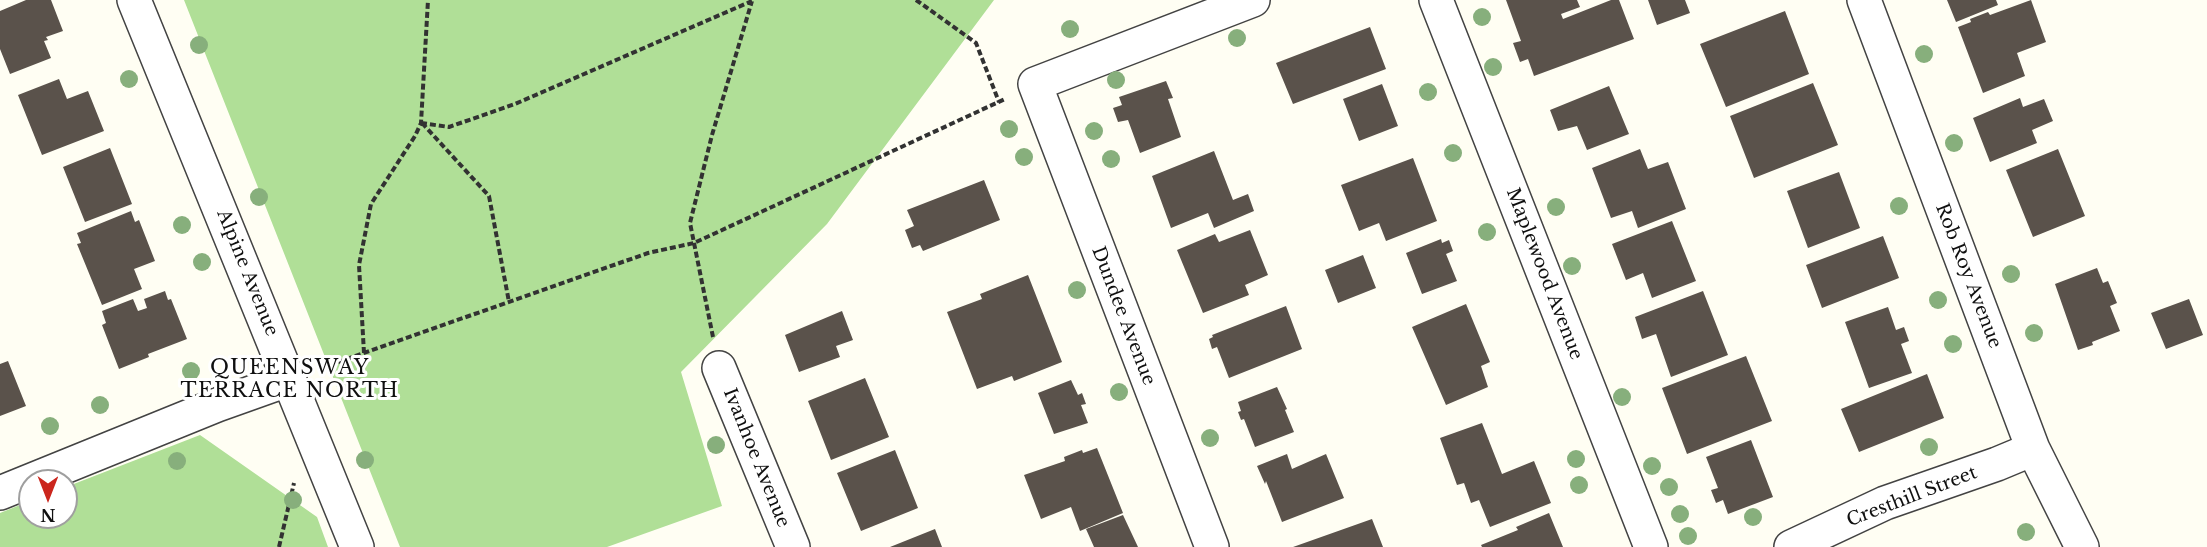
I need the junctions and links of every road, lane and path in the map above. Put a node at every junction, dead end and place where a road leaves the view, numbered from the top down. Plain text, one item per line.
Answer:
1 (134, 0) edge
2 (428, 0) edge
3 (753, 0) edge
4 (916, 0) edge
5 (1253, 0) edge
6 (1436, 0) edge
7 (1864, 0) edge
8 (1035, 84) junction
9 (999, 102) junction
10 (421, 123) junction
11 (694, 243) junction
12 (509, 302) junction
13 (364, 353) junction
14 (719, 368) joint
15 (290, 380) junction
16 (2033, 449) junction
17 (294, 481) dead end
18 (0, 493) edge
19 (279, 547) edge
20 (357, 547) edge
21 (793, 547) edge
22 (1212, 547) edge
23 (1651, 547) edge
24 (1791, 547) edge
25 (2082, 547) edge

1 - 15 street, Alpine Avenue
2 - 10 path
3 - 10 path
3 - 11 path
4 - 9 path
5 - 8 street
6 - 23 street, Maplewood Avenue
7 - 16 street, Rob Roy Avenue
8 - 9 path
8 - 22 street, Dundee Avenue
9 - 11 path
10 - 12 path
10 - 13 path
11 - 12 path
11 - 14 path
12 - 13 path
13 - 15 path
14 - 21 street, Ivanhoe Avenue
15 - 18 street
15 - 20 street, Alpine Avenue
16 - 24 street, Cresthill Street
16 - 25 street, Rob Roy Avenue
17 - 19 path

